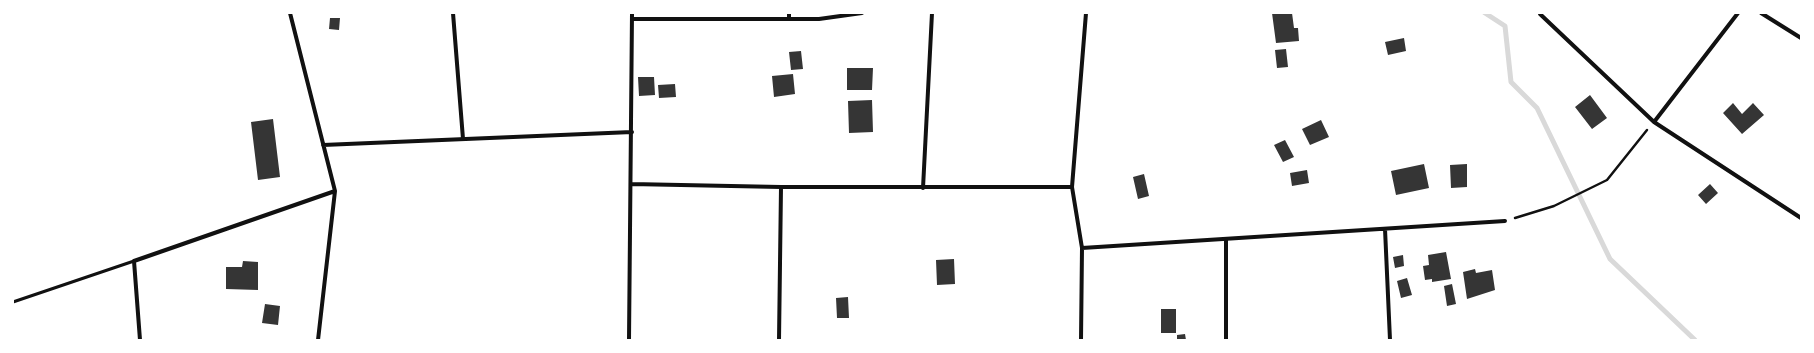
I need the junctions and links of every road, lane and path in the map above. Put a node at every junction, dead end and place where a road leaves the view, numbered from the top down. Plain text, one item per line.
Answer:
1 (290, 13) edge
2 (453, 13) edge
3 (632, 13) edge
4 (789, 13) edge
5 (862, 13) edge
6 (932, 13) edge
7 (1086, 13) edge
8 (1738, 13) edge
9 (1761, 13) edge
10 (1540, 14) edge
11 (632, 19) junction
12 (789, 19) junction
13 (1801, 38) edge
14 (1654, 122) junction
15 (632, 132) junction
16 (462, 139) junction
17 (323, 145) junction
18 (631, 184) junction
19 (1072, 187) junction
20 (780, 188) junction
21 (923, 188) junction
22 (335, 191) junction
23 (1801, 218) edge
24 (1505, 221) joint
25 (1385, 229) junction
26 (1226, 239) junction
27 (1082, 248) junction
28 (134, 261) junction
29 (13, 302) edge
30 (140, 340) edge
31 (318, 340) edge
32 (629, 340) edge
33 (779, 340) edge
34 (1081, 340) edge
35 (1226, 340) edge
36 (1390, 340) edge

1 - 17 street
2 - 16 street
3 - 11 street
4 - 12 street
5 - 12 street
6 - 21 street
7 - 19 street
8 - 14 street
9 - 13 street
10 - 14 street
11 - 12 street
11 - 15 street
14 - 23 street
14 - 24 path
15 - 16 street
15 - 18 street
16 - 17 street
17 - 22 street
18 - 20 street
18 - 32 street
19 - 21 street
19 - 27 street
20 - 21 street
20 - 33 street
22 - 28 street
22 - 31 street
24 - 25 street
25 - 26 street
25 - 36 street
26 - 27 street
26 - 35 street
27 - 34 street
28 - 29 lane
28 - 30 street

